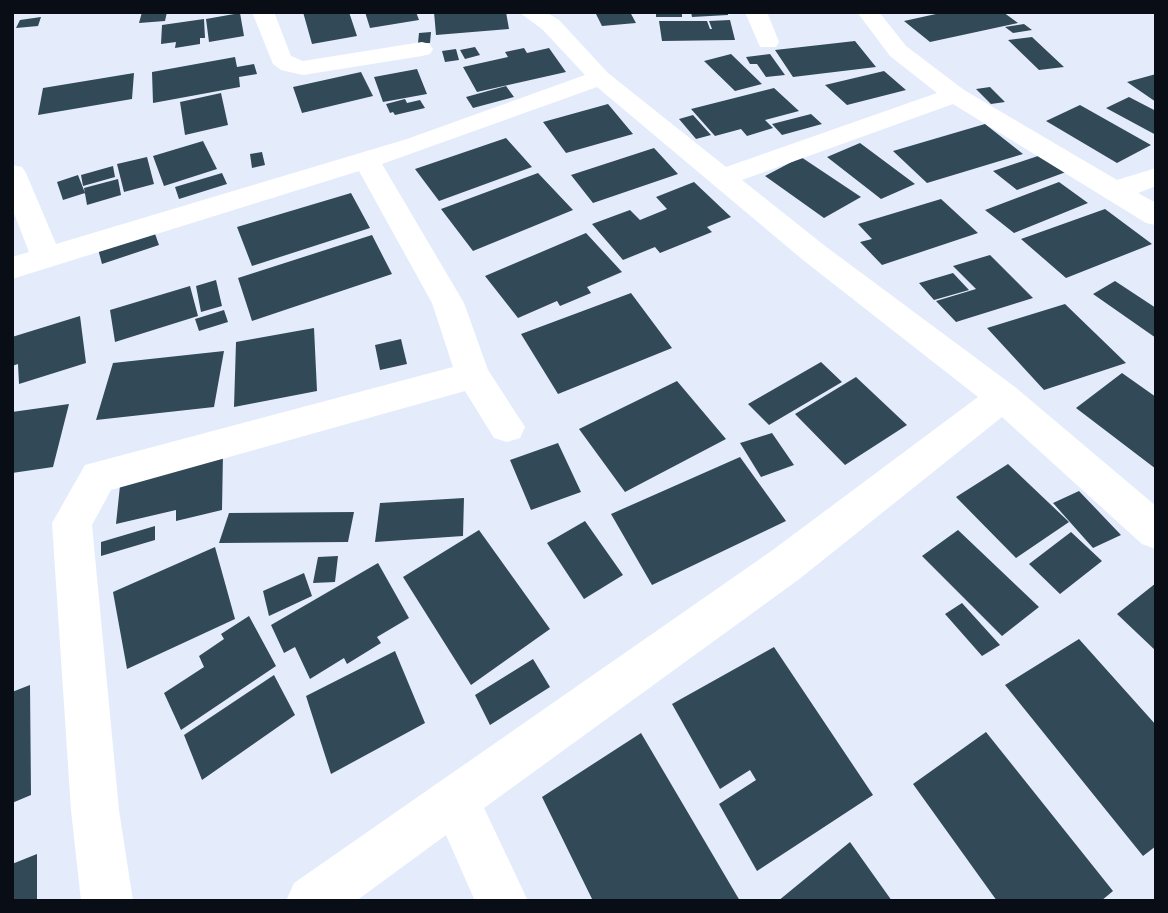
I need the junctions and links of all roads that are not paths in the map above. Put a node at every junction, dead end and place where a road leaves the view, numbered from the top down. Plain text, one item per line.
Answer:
1 (263, 12) edge
2 (530, 12) edge
3 (756, 12) edge
4 (868, 12) edge
5 (768, 43) dead end
6 (422, 50) dead end
7 (600, 78) junction
8 (956, 95) junction
9 (366, 160) junction
10 (12, 173) edge
11 (724, 177) junction
12 (1156, 177) edge
13 (1114, 191) junction
14 (1156, 216) edge
15 (46, 257) junction
16 (12, 268) edge
17 (473, 375) junction
18 (1003, 397) junction
19 (507, 427) dead end
20 (1156, 531) edge
21 (455, 800) junction
22 (107, 901) edge
23 (312, 901) edge
24 (502, 901) edge

1 - 6 street
2 - 7 street
3 - 5 street
4 - 8 street
7 - 9 street
7 - 11 street
8 - 11 street
8 - 13 street
9 - 15 street
9 - 17 street
10 - 15 street
11 - 18 street
12 - 13 street
13 - 14 street
15 - 16 street
17 - 19 street
17 - 22 street
18 - 20 street
18 - 21 street
21 - 23 street
21 - 24 street

